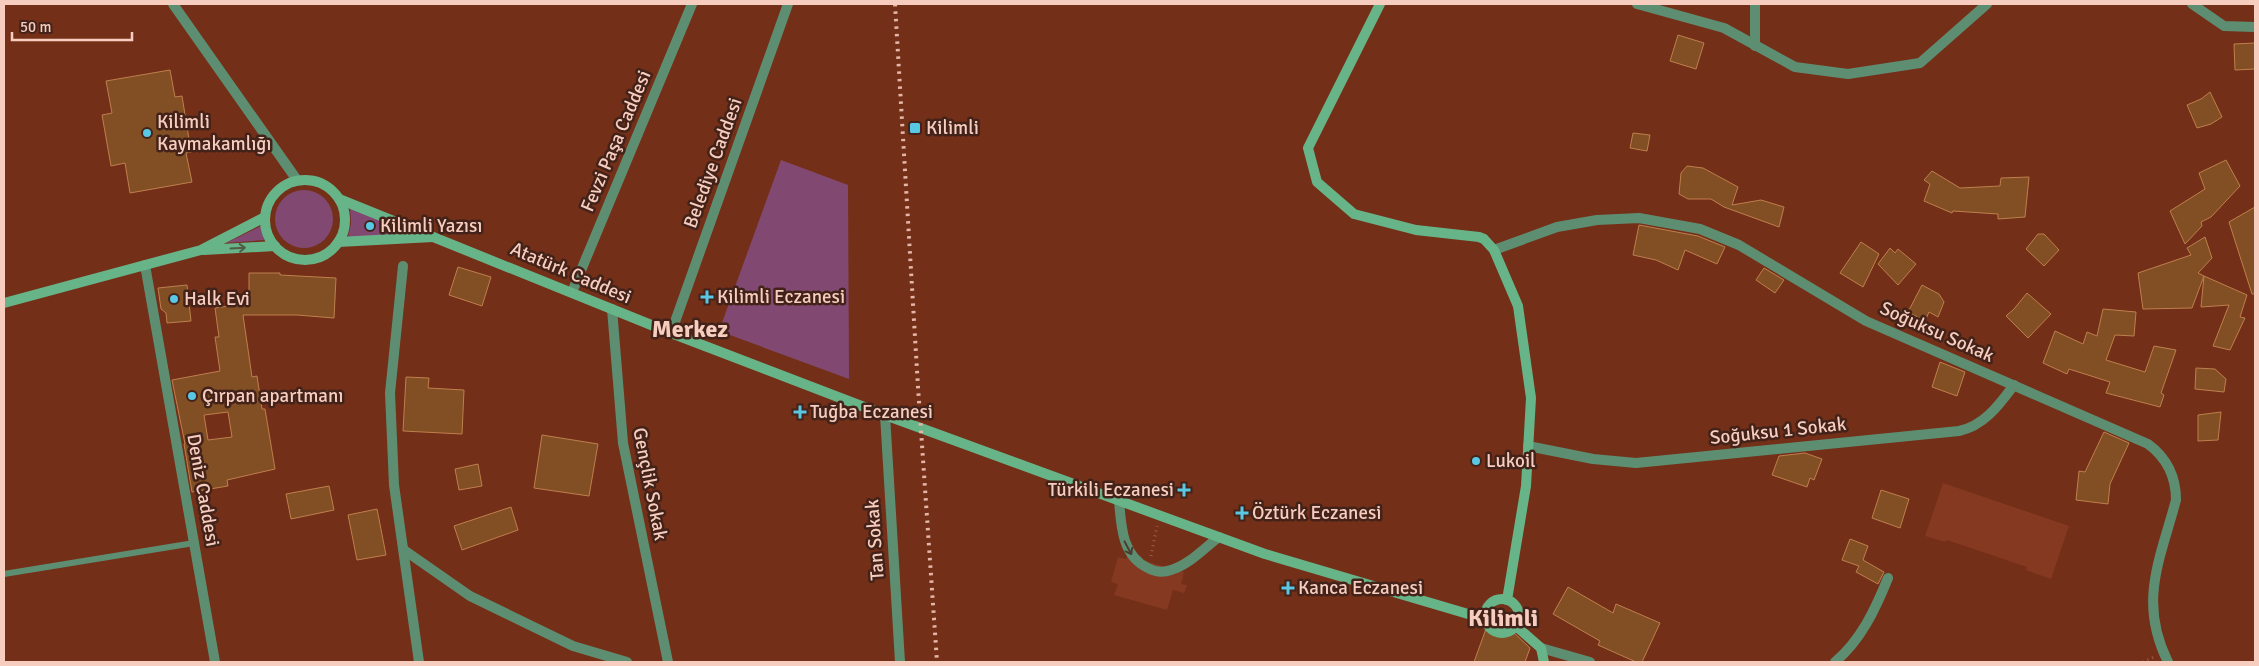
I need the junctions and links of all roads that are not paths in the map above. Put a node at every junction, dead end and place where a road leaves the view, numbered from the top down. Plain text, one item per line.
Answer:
1 (173, 4) edge
2 (692, 4) edge
3 (788, 4) edge
4 (1380, 4) edge
5 (1636, 4) edge
6 (1755, 4) edge
7 (1988, 4) edge
8 (2192, 4) edge
9 (2255, 27) edge
10 (1755, 46) junction
11 (297, 180) junction
12 (339, 199) junction
13 (265, 217) junction
14 (436, 237) junction
15 (338, 242) junction
16 (275, 246) junction
17 (200, 250) junction
18 (1494, 250) junction
19 (145, 265) junction
20 (403, 266) dead end
21 (572, 292) junction
22 (4, 303) edge
23 (612, 310) junction
24 (671, 333) junction
25 (2014, 385) junction
26 (884, 415) junction
27 (1528, 446) junction
28 (1118, 500) junction
29 (1219, 537) junction
30 (194, 543) junction
31 (404, 550) junction
32 (4, 574) edge
33 (1888, 578) dead end
34 (1507, 600) junction
35 (1485, 619) junction
36 (1516, 626) junction
37 (1540, 648) junction
38 (1840, 661) edge
39 (215, 662) edge
40 (419, 662) edge
41 (627, 662) edge
42 (668, 662) edge
43 (900, 662) edge
44 (1544, 662) edge
45 (1590, 662) edge
46 (2168, 662) edge

1 - 11 street
2 - 21 street, Fevzi Paşa Caddesi
3 - 24 street, Belediye Caddesi
4 - 18 main road
5 - 10 street
6 - 10 street
7 - 10 street
8 - 9 street
11 - 12 main road
11 - 13 main road
12 - 14 main road, Atatürk Caddesi
12 - 15 main road
13 - 16 main road
13 - 17 main road
14 - 15 main road, Atatürk Caddesi
14 - 21 main road, Atatürk Caddesi
15 - 16 main road
17 -> 16 main road
17 - 19 main road
18 - 25 street, Soğuksu Sokak
18 - 27 main road
19 - 22 main road
19 - 30 street, Deniz Caddesi
20 - 31 street
21 - 23 main road, Atatürk Caddesi
23 - 24 main road, Atatürk Caddesi
23 - 42 street, Gençlik Sokak
24 - 26 main road, Atatürk Caddesi
25 - 27 street, Soğuksu 1 Sokak
25 - 46 street, Soğuksu Sokak
26 - 28 main road, Atatürk Caddesi
26 - 43 street, Tan Sokak
27 - 34 main road
28 - 29 main road, Atatürk Caddesi
28 -> 29 street
29 - 35 main road, Atatürk Caddesi
30 - 32 lane
30 - 39 street, Deniz Caddesi
31 - 40 street
31 - 41 street
33 - 38 street
34 - 35 main road
34 - 36 main road
35 - 36 main road
36 - 37 main road
37 - 44 main road
37 - 45 street

